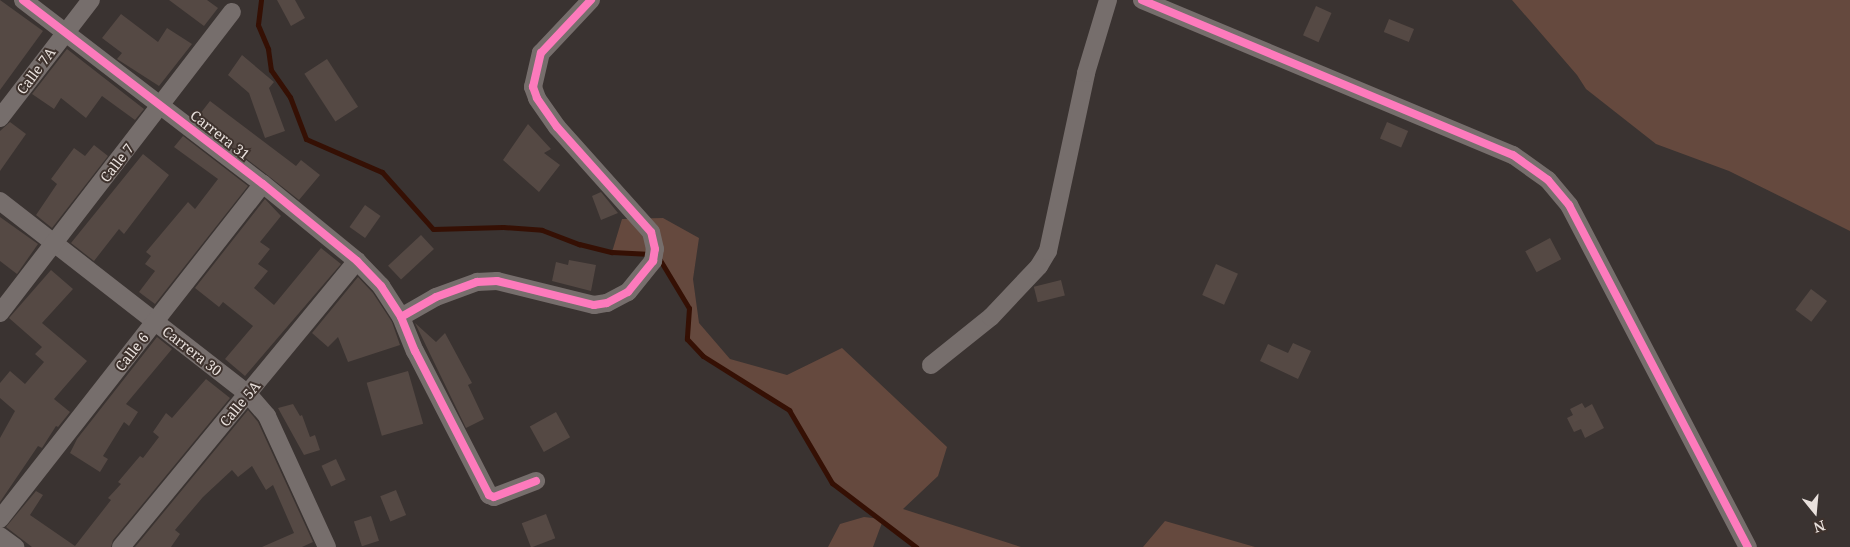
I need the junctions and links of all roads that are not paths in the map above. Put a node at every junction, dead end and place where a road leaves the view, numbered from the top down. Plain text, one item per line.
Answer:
1 (23, 0) edge
2 (91, 0) edge
3 (591, 0) edge
4 (1108, 0) edge
5 (1142, 0) edge
6 (232, 12) dead end
7 (65, 33) junction
8 (161, 106) junction
9 (0, 118) edge
10 (263, 184) junction
11 (0, 201) edge
12 (54, 243) junction
13 (357, 261) junction
14 (0, 313) edge
15 (401, 317) junction
16 (156, 322) junction
17 (931, 365) dead end
18 (248, 394) junction
19 (536, 481) dead end
20 (0, 519) edge
21 (121, 547) edge
22 (327, 547) edge
23 (1748, 547) edge

1 - 7 street, Carrera 31
2 - 7 street, Calle 7A
3 - 15 street
4 - 17 street
5 - 23 street
6 - 8 street, Calle 7
7 - 8 street, Carrera 31
7 - 9 street, Calle 7A
8 - 10 street, Carrera 31
8 - 12 street, Calle 7
10 - 13 street, Carrera 31
10 - 16 street, Calle 6
11 - 12 street, Carrera 30
12 - 14 street, Calle 7
12 - 16 street, Carrera 30
13 - 15 street, Carrera 31
13 - 18 street, Calle 5A
15 - 19 street, Carrera 31
16 - 18 street, Carrera 30
16 - 20 street, Calle 6
18 - 21 street, Calle 5A
18 - 22 street, Carrera 30

